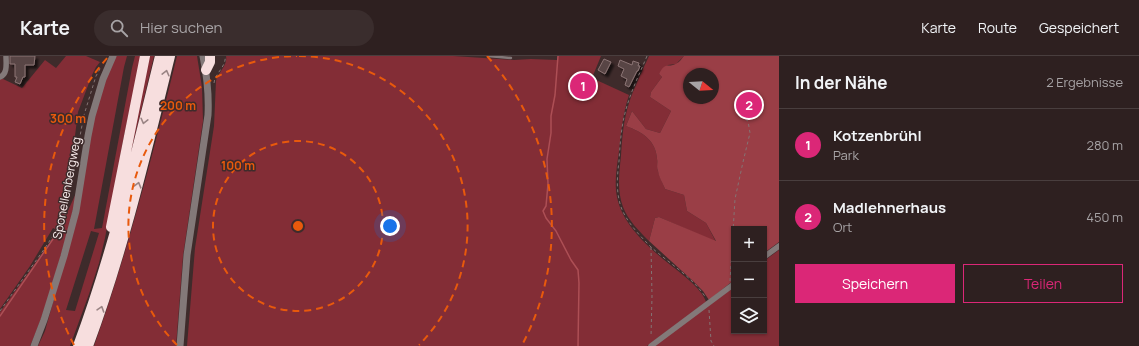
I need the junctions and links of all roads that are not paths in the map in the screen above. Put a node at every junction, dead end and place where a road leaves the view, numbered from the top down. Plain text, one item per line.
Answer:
1 (6, 56) edge
2 (113, 56) edge
3 (145, 56) edge
4 (160, 56) edge
5 (170, 56) edge
6 (204, 56) edge
7 (210, 56) edge
8 (488, 56) edge
9 (511, 58) dead end
10 (206, 70) junction
11 (0, 77) edge
12 (779, 246) edge
13 (767, 255) edge
14 (105, 269) junction
15 (731, 286) edge
16 (34, 346) edge
17 (78, 346) edge
18 (88, 346) edge
19 (180, 346) edge
20 (651, 346) edge

1 - 11 street
2 - 16 street, Sponellenbergweg
3 - 14 highway
4 -> 14 highway
18 -> 5 highway
6 - 10 street
7 - 10 highway
8 - 9 lane
10 - 19 street
12 - 13 street
14 - 17 highway
15 - 20 street

